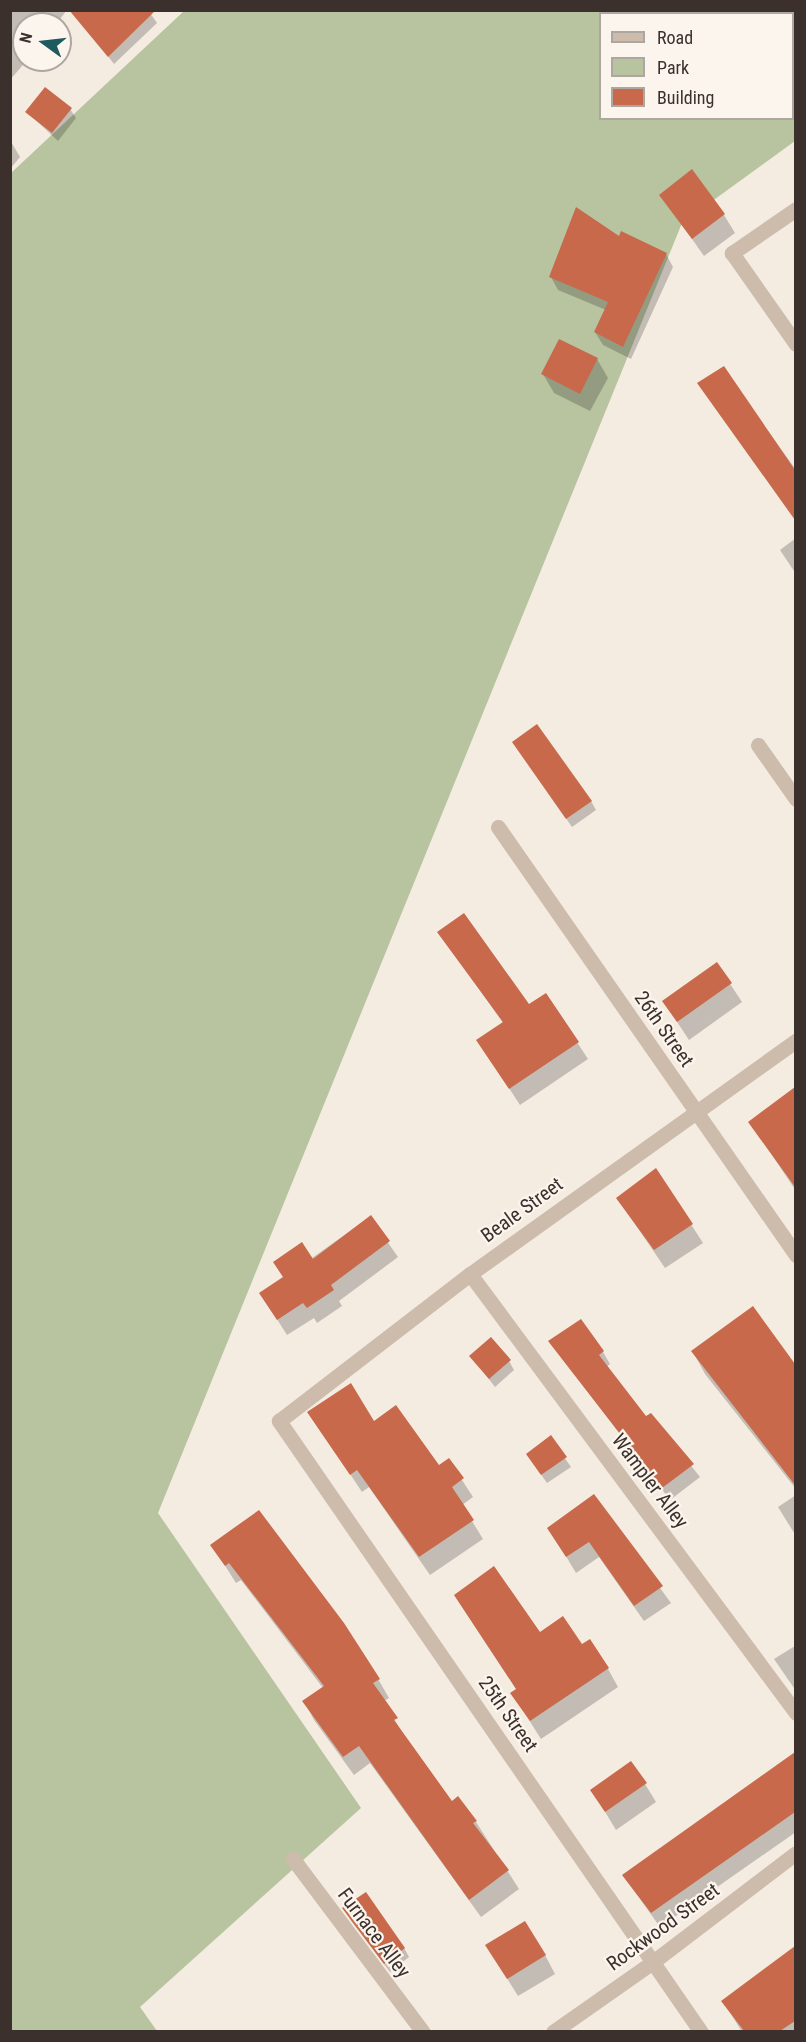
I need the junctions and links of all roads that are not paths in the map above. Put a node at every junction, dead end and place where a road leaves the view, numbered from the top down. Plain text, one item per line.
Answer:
1 (795, 209) edge
2 (795, 344) edge
3 (758, 745) dead end
4 (795, 799) edge
5 (498, 827) dead end
6 (795, 1041) edge
7 (694, 1110) junction
8 (795, 1255) edge
9 (470, 1274) junction
10 (279, 1421) joint
11 (795, 1713) edge
12 (795, 1854) edge
13 (293, 1859) dead end
14 (654, 1961) junction
15 (423, 2031) edge
16 (553, 2031) edge
17 (701, 2031) edge

1 - 2 street
3 - 4 street
5 - 7 street, 26th Street
6 - 7 street, Beale Street
7 - 8 street, 26th Street
7 - 9 street, Beale Street
9 - 10 street, Beale Street
9 - 11 street, Wampler Alley
10 - 14 street, 25th Street
12 - 14 street, Rockwood Street
13 - 15 street, Furnace Alley
14 - 16 street, Rockwood Street
14 - 17 street, 25th Street

